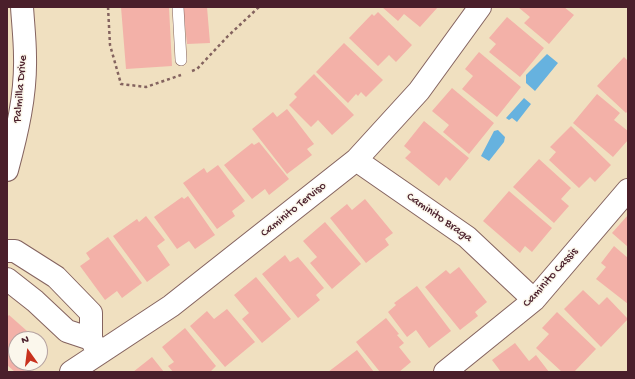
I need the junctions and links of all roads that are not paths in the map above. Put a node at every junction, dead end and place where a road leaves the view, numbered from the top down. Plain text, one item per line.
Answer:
1 (22, 7) edge
2 (178, 7) edge
3 (480, 7) edge
4 (181, 60) road end
5 (356, 160) junction
6 (7, 170) edge
7 (628, 190) edge
8 (7, 251) edge
9 (35, 263) junction
10 (12, 283) edge
11 (534, 300) junction
12 (95, 346) junction
13 (72, 372) edge
14 (445, 372) edge

1 - 6 street, Palmilla Drive
2 - 4 lane
3 - 5 street, Caminito Terviso
5 - 11 street, Caminito Braga
5 - 12 street, Caminito Terviso
7 - 11 street, Caminito Cassis
8 - 9 street
9 - 10 street
9 - 12 street
10 - 12 street
11 - 14 street, Caminito Cassis
12 - 13 street, Caminito Terviso

